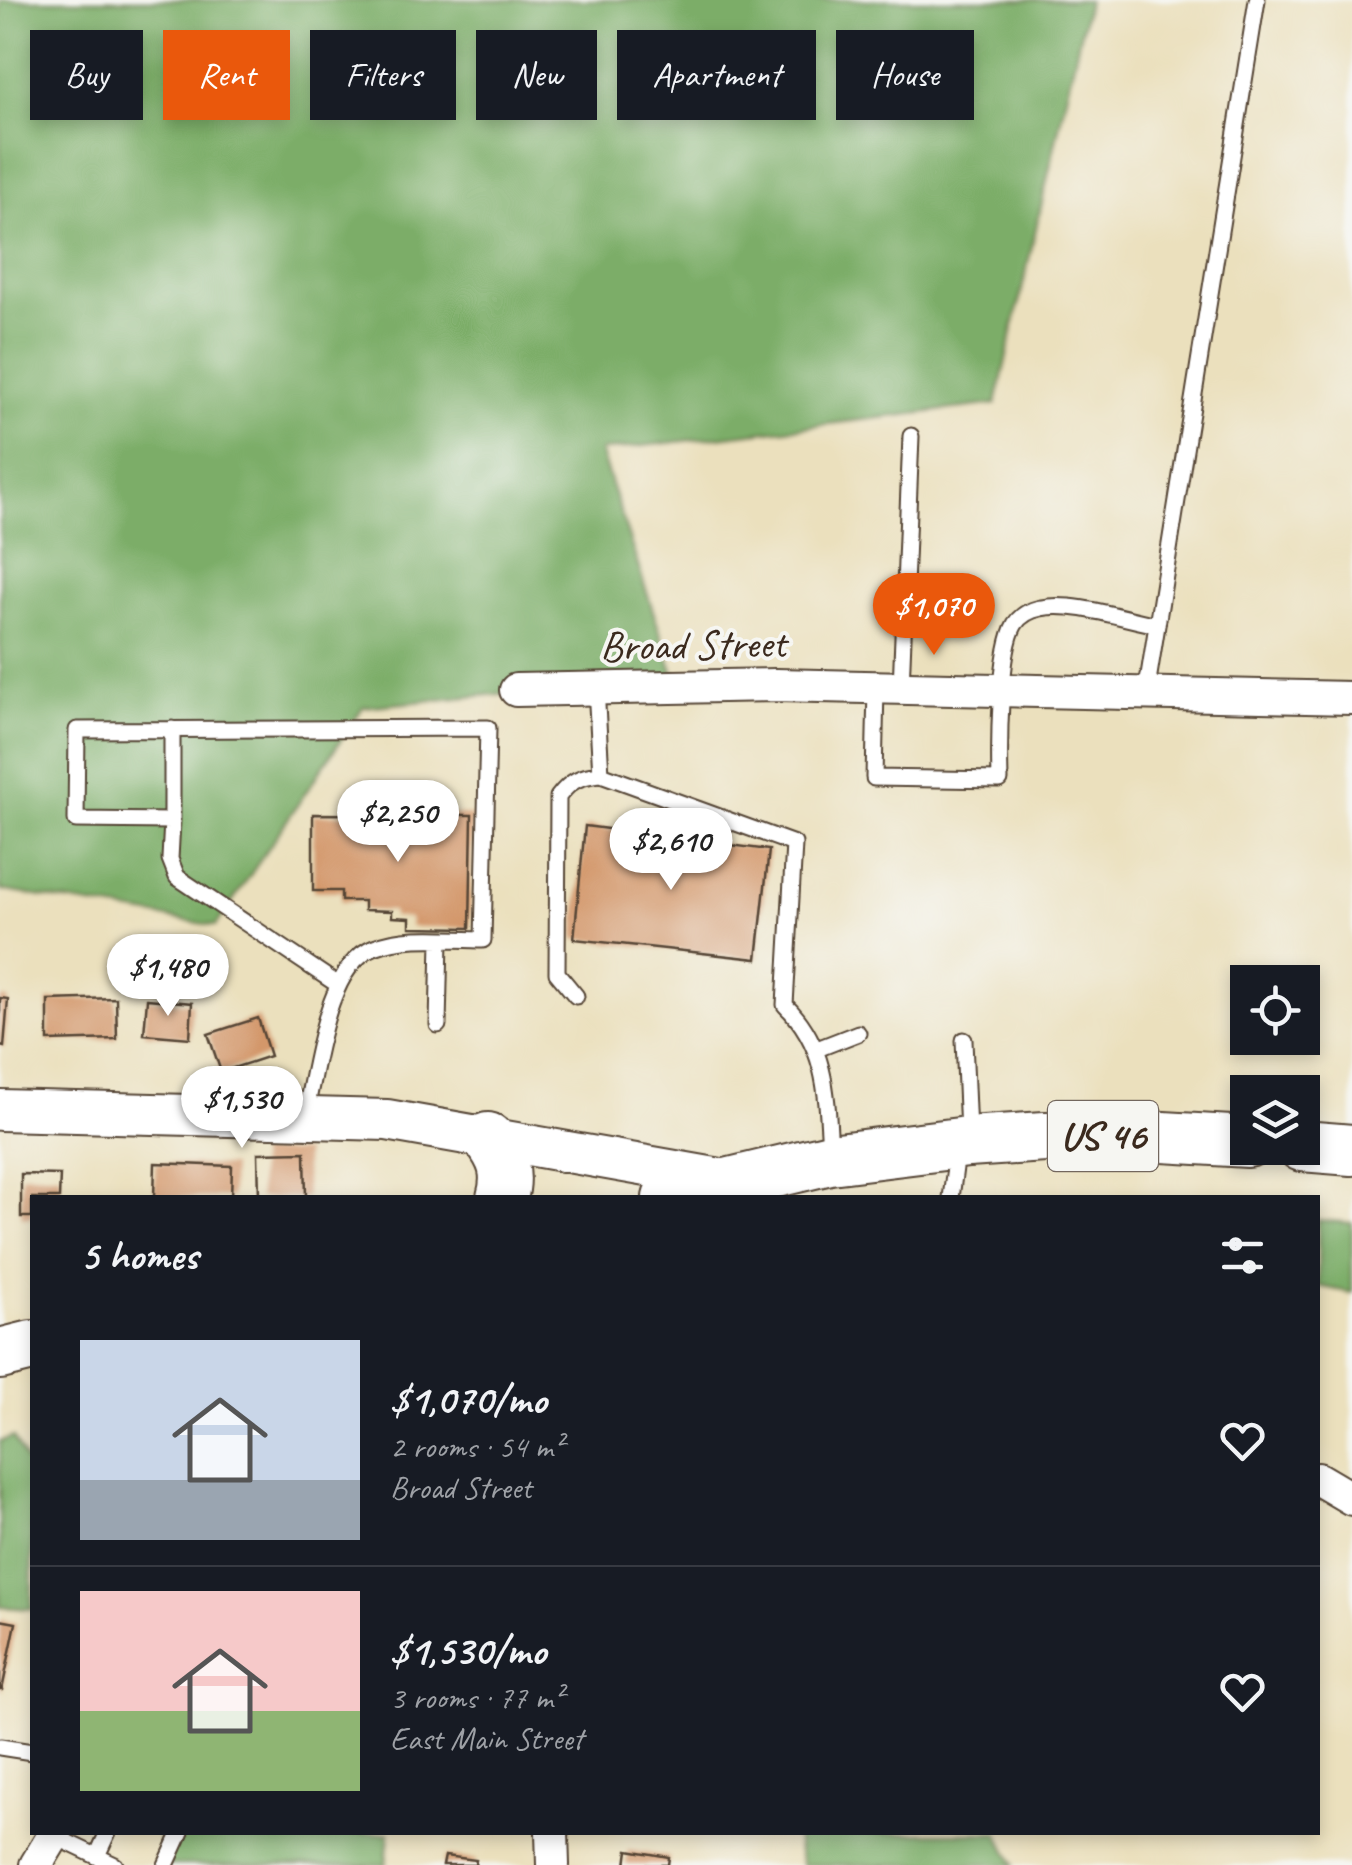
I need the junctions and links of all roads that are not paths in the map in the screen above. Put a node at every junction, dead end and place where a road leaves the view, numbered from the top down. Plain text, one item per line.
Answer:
1 (1257, 0) edge
2 (911, 436) dead end
3 (1157, 625) junction
4 (596, 688) junction
5 (888, 688) junction
6 (516, 690) dead end
7 (1003, 691) junction
8 (1146, 694) junction
9 (1352, 698) edge
10 (172, 730) junction
11 (601, 774) junction
12 (172, 821) junction
13 (440, 940) junction
14 (338, 984) junction
15 (576, 996) dead end
16 (438, 1025) dead end
17 (858, 1033) dead end
18 (964, 1040) dead end
19 (817, 1049) junction
20 (0, 1110) edge
21 (304, 1118) junction
22 (488, 1138) junction
23 (1230, 1141) edge
24 (963, 1143) junction
25 (1320, 1147) edge
26 (1352, 1150) edge
27 (830, 1159) junction
28 (738, 1190) edge
29 (503, 1195) edge
30 (694, 1195) edge
31 (953, 1195) edge
32 (30, 1346) edge
33 (0, 1354) edge
34 (1320, 1480) edge
35 (1352, 1499) edge
36 (0, 1747) edge
37 (30, 1752) edge
38 (54, 1835) edge
39 (57, 1835) edge
40 (107, 1835) edge
41 (180, 1835) edge
42 (552, 1835) edge
43 (97, 1856) junction
44 (36, 1865) edge
45 (114, 1865) edge
46 (166, 1865) edge
47 (553, 1865) edge

1 - 3 lane
2 - 5 lane
3 - 7 lane
3 - 8 lane
4 - 5 street, Broad Street
4 - 6 street, Broad Street
4 - 11 lane
5 - 7 street, Broad Street
5 - 7 lane
7 - 8 street, Broad Street
8 - 9 street, Broad Street
10 - 12 lane
10 - 12 lane
10 - 13 lane
11 - 15 lane
11 - 19 lane
12 - 14 lane
13 - 14 lane
13 - 16 lane
14 - 21 lane
17 - 19 lane
18 - 24 lane
19 - 27 lane
20 - 21 street
21 - 22 street
22 - 28 street
22 - 29 main road
23 - 24 main road, US 46
24 - 27 main road, US 46
24 - 31 lane
25 - 26 main road
27 - 28 main road, US 46
28 - 30 main road, US 46
32 - 33 main road
34 - 35 street
36 - 37 lane
38 - 44 street
39 - 43 lane
40 - 43 lane
41 - 46 lane
42 - 47 street
43 - 45 lane

